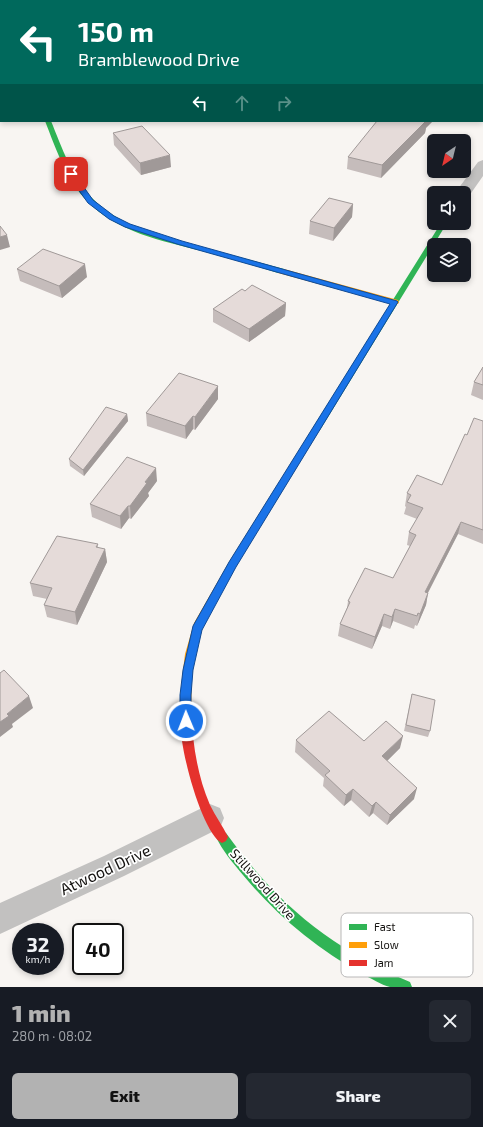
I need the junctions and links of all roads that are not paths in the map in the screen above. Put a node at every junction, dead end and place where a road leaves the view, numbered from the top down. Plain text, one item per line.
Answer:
1 (48, 122) edge
2 (483, 165) edge
3 (468, 186) edge
4 (440, 230) edge
5 (395, 302) junction
6 (210, 818) junction
7 (0, 919) edge
8 (341, 956) edge
9 (381, 977) edge
10 (405, 987) edge

1 - 5 street
2 - 3 street
4 - 5 street, Stillwood Drive
5 - 6 street, Stillwood Drive
6 - 7 street, Atwood Drive
6 - 8 street, Stillwood Drive
9 - 10 street, Stillwood Drive

